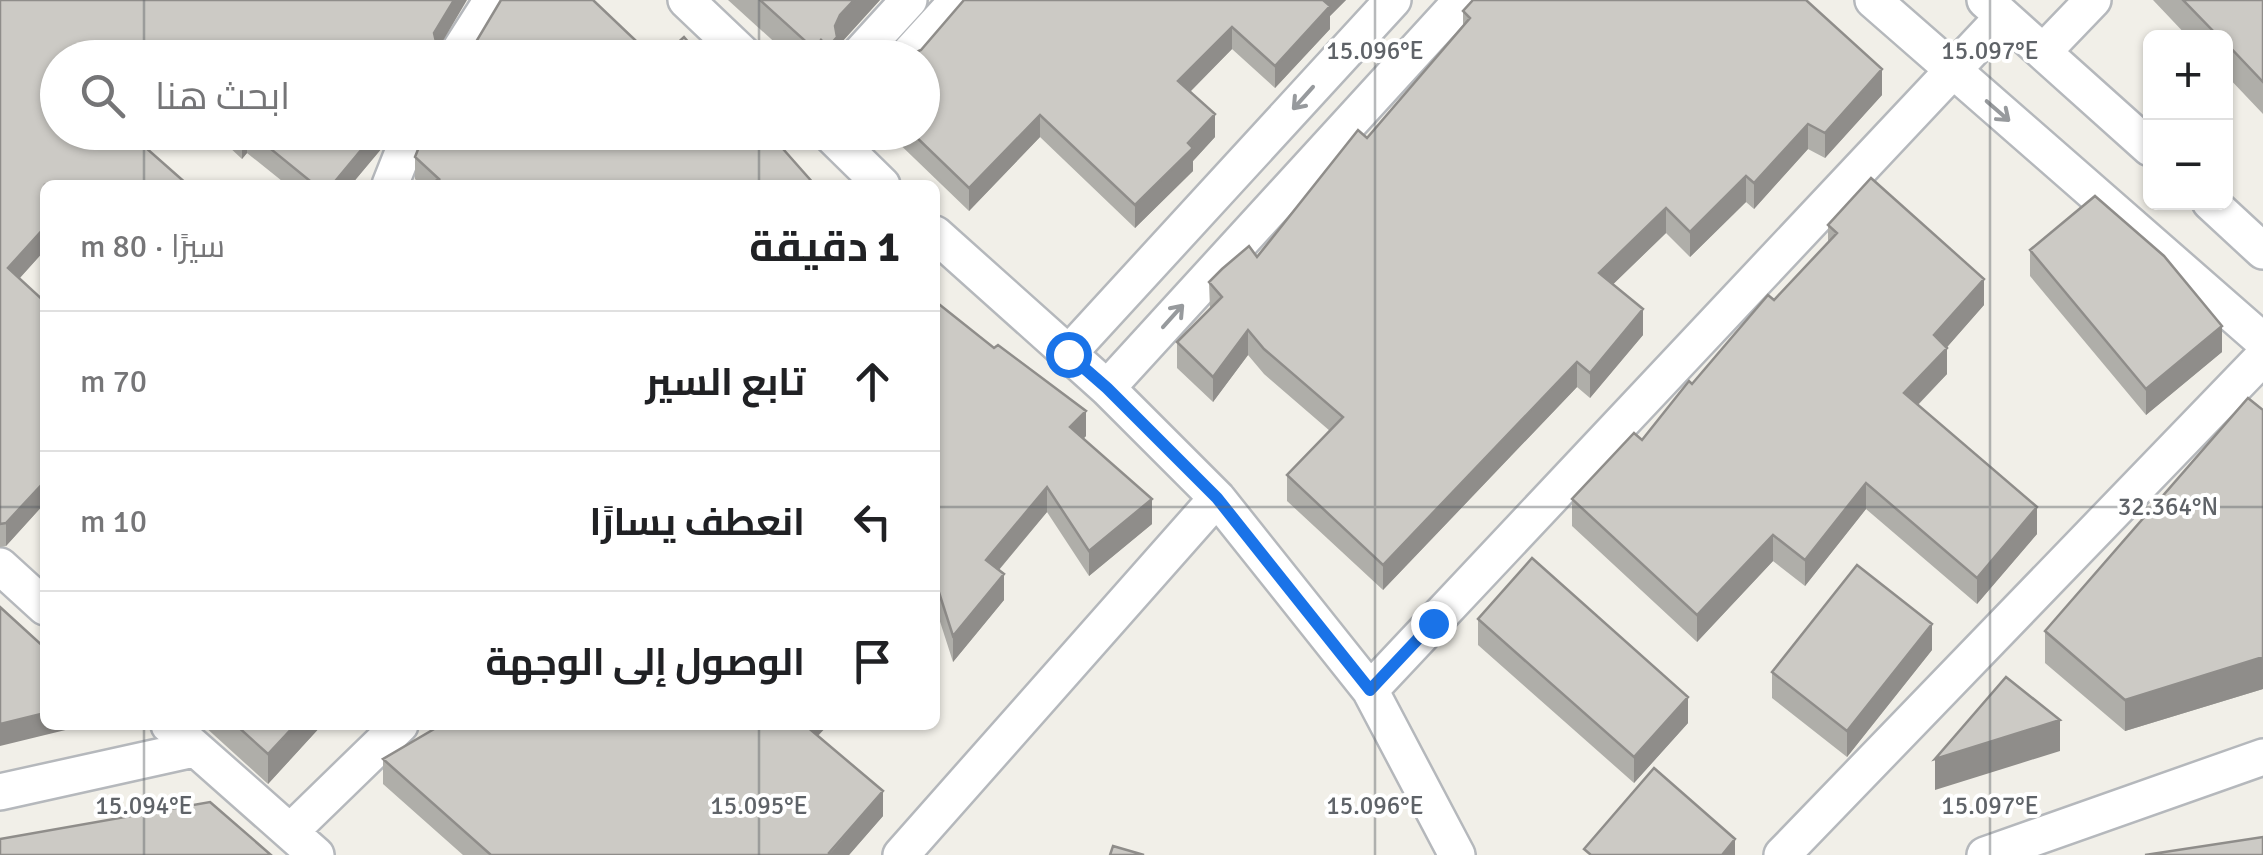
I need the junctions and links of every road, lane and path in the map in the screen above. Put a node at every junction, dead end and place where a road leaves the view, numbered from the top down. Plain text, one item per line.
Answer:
1 (492, 0) edge
2 (686, 0) edge
3 (909, 0) edge
4 (958, 0) edge
5 (1393, 0) edge
6 (1462, 0) edge
7 (1873, 0) edge
8 (2093, 0) edge
9 (1994, 8) edge
10 (467, 40) edge
11 (728, 40) edge
12 (872, 40) edge
13 (921, 40) edge
14 (2044, 51) junction
15 (1951, 70) junction
16 (2143, 142) edge
17 (405, 150) edge
18 (846, 150) edge
19 (392, 180) edge
20 (877, 180) edge
21 (2219, 210) edge
22 (940, 239) edge
23 (2263, 250) edge
24 (2263, 341) edge
25 (1068, 354) junction
26 (2263, 357) edge
27 (1107, 388) junction
28 (1217, 498) junction
29 (0, 566) edge
30 (40, 594) edge
31 (1370, 690) junction
32 (396, 730) edge
33 (182, 737) edge
34 (2263, 757) edge
35 (0, 792) edge
36 (303, 843) edge
37 (901, 855) edge
38 (1457, 855) edge
39 (1782, 855) edge
40 (1985, 855) edge

1 - 10 street
2 - 11 street
3 - 12 street
4 - 13 street
5 -> 25 street
27 -> 6 street
7 - 15 street
8 - 14 street
9 - 14 street
9 - 15 street
14 - 16 street
15 -> 24 street
15 - 31 street
17 - 19 street
18 - 20 street
21 - 23 street
22 - 25 street
25 - 27 street
26 - 39 street
27 - 28 street
28 - 31 street
28 - 37 street
29 - 30 street
31 - 38 street
32 - 36 street
33 - 35 street
33 - 36 street
34 - 40 street

